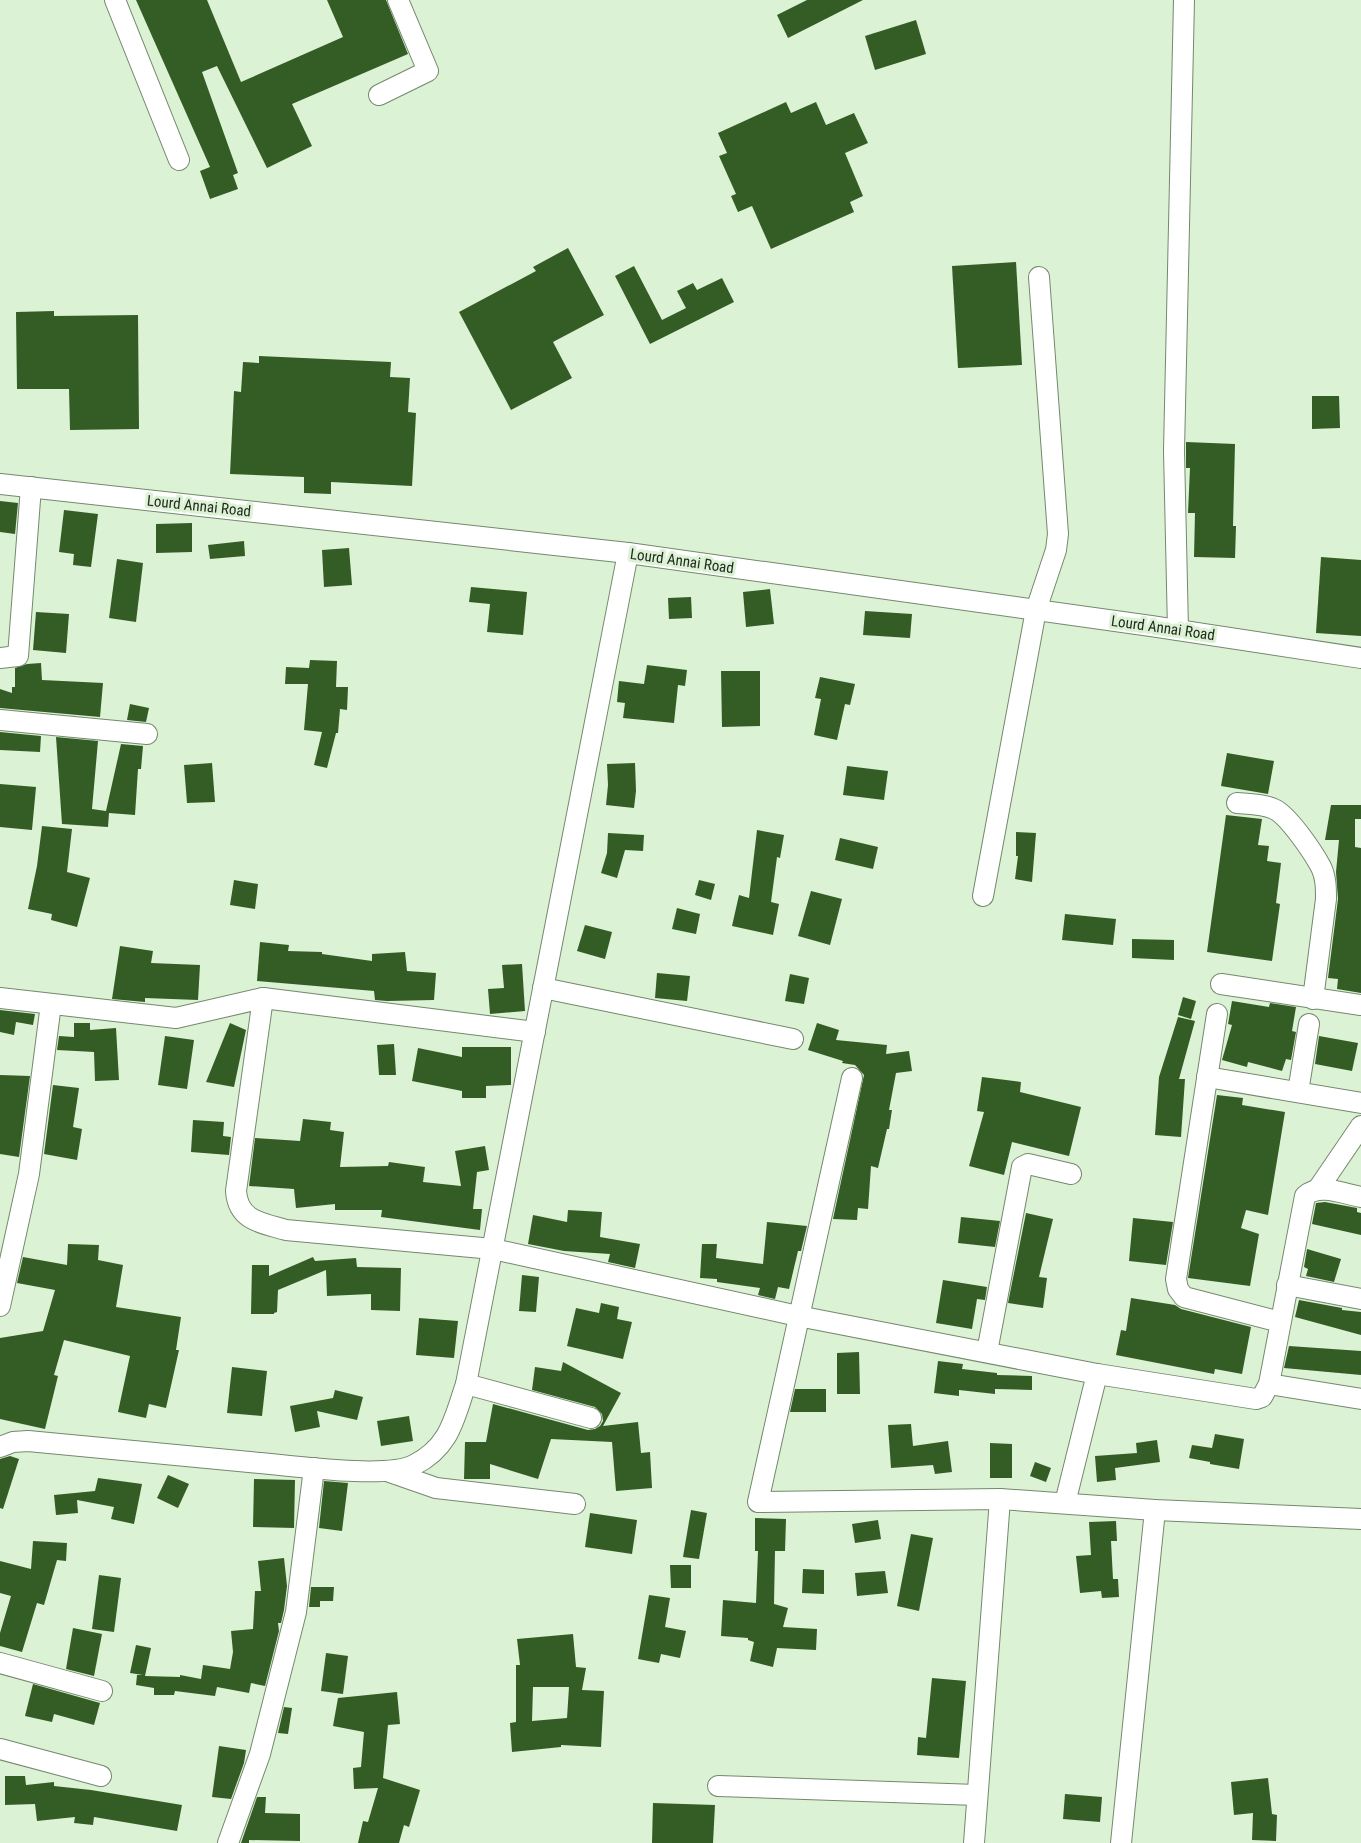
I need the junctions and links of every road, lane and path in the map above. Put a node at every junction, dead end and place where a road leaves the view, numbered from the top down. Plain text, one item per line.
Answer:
1 (115, 0) edge
2 (398, 0) edge
3 (1184, 0) edge
4 (379, 95) dead end
5 (179, 160) dead end
6 (1039, 277) dead end
7 (0, 484) edge
8 (31, 488) junction
9 (628, 553) junction
10 (1036, 610) junction
11 (1178, 630) junction
12 (0, 658) edge
13 (1361, 658) edge
14 (0, 720) edge
15 (147, 734) dead end
16 (1237, 803) dead end
17 (983, 896) dead end
18 (1221, 984) dead end
19 (543, 988) junction
20 (0, 998) edge
21 (263, 998) junction
22 (1313, 999) junction
23 (51, 1004) junction
24 (1361, 1005) edge
25 (1217, 1014) dead end
26 (1309, 1024) dead end
27 (535, 1032) junction
28 (793, 1039) dead end
29 (1207, 1077) junction
30 (852, 1078) dead end
31 (1298, 1092) junction
32 (1361, 1102) edge
33 (1361, 1126) edge
34 (1071, 1174) dead end
35 (1318, 1189) junction
36 (1361, 1197) edge
37 (493, 1249) junction
38 (1287, 1285) junction
39 (1361, 1299) edge
40 (0, 1306) edge
41 (798, 1316) junction
42 (1280, 1322) junction
43 (987, 1353) junction
44 (1097, 1374) junction
45 (466, 1384) junction
46 (1269, 1384) junction
47 (1361, 1399) edge
48 (591, 1418) dead end
49 (0, 1447) edge
50 (314, 1468) junction
51 (390, 1472) junction
52 (1000, 1499) junction
53 (1065, 1503) junction
54 (575, 1504) dead end
55 (1155, 1510) junction
56 (1361, 1519) edge
57 (0, 1663) edge
58 (102, 1691) dead end
59 (0, 1749) edge
60 (101, 1776) dead end
61 (718, 1786) dead end
62 (977, 1795) junction
63 (228, 1843) edge
64 (974, 1843) edge
65 (1121, 1843) edge

1 - 5 street
2 - 4 street
3 - 11 street
6 - 10 street
7 - 8 street, Lourd Annai Road
8 - 9 street, Lourd Annai Road
8 - 12 street
9 - 10 street, Lourd Annai Road
9 - 19 street
10 - 11 street, Lourd Annai Road
10 - 17 street
11 - 13 street, Lourd Annai Road
14 - 15 street
16 - 22 street
18 - 22 street
19 - 27 street
19 - 28 street
20 - 23 street
21 - 23 street
21 - 27 street
21 - 37 street
22 - 24 street
23 - 40 street
25 - 29 street
26 - 31 street
27 - 37 street
29 - 31 street
29 - 42 street
30 - 41 street
31 - 32 street
33 - 35 street
34 - 43 street
35 - 36 street
35 - 38 street
37 - 41 street
37 - 45 street
38 - 39 street
38 - 42 street
41 - 43 street
41 - 52 street
42 - 46 street
43 - 44 street
44 - 46 street
44 - 53 street
45 - 48 street
45 - 51 street
46 - 47 street
49 - 50 street
50 - 51 street
50 - 63 street
51 - 54 street
52 - 53 street
52 - 62 street
53 - 55 street
55 - 56 street
55 - 65 street
57 - 58 street
59 - 60 street
61 - 62 street
62 - 64 street

